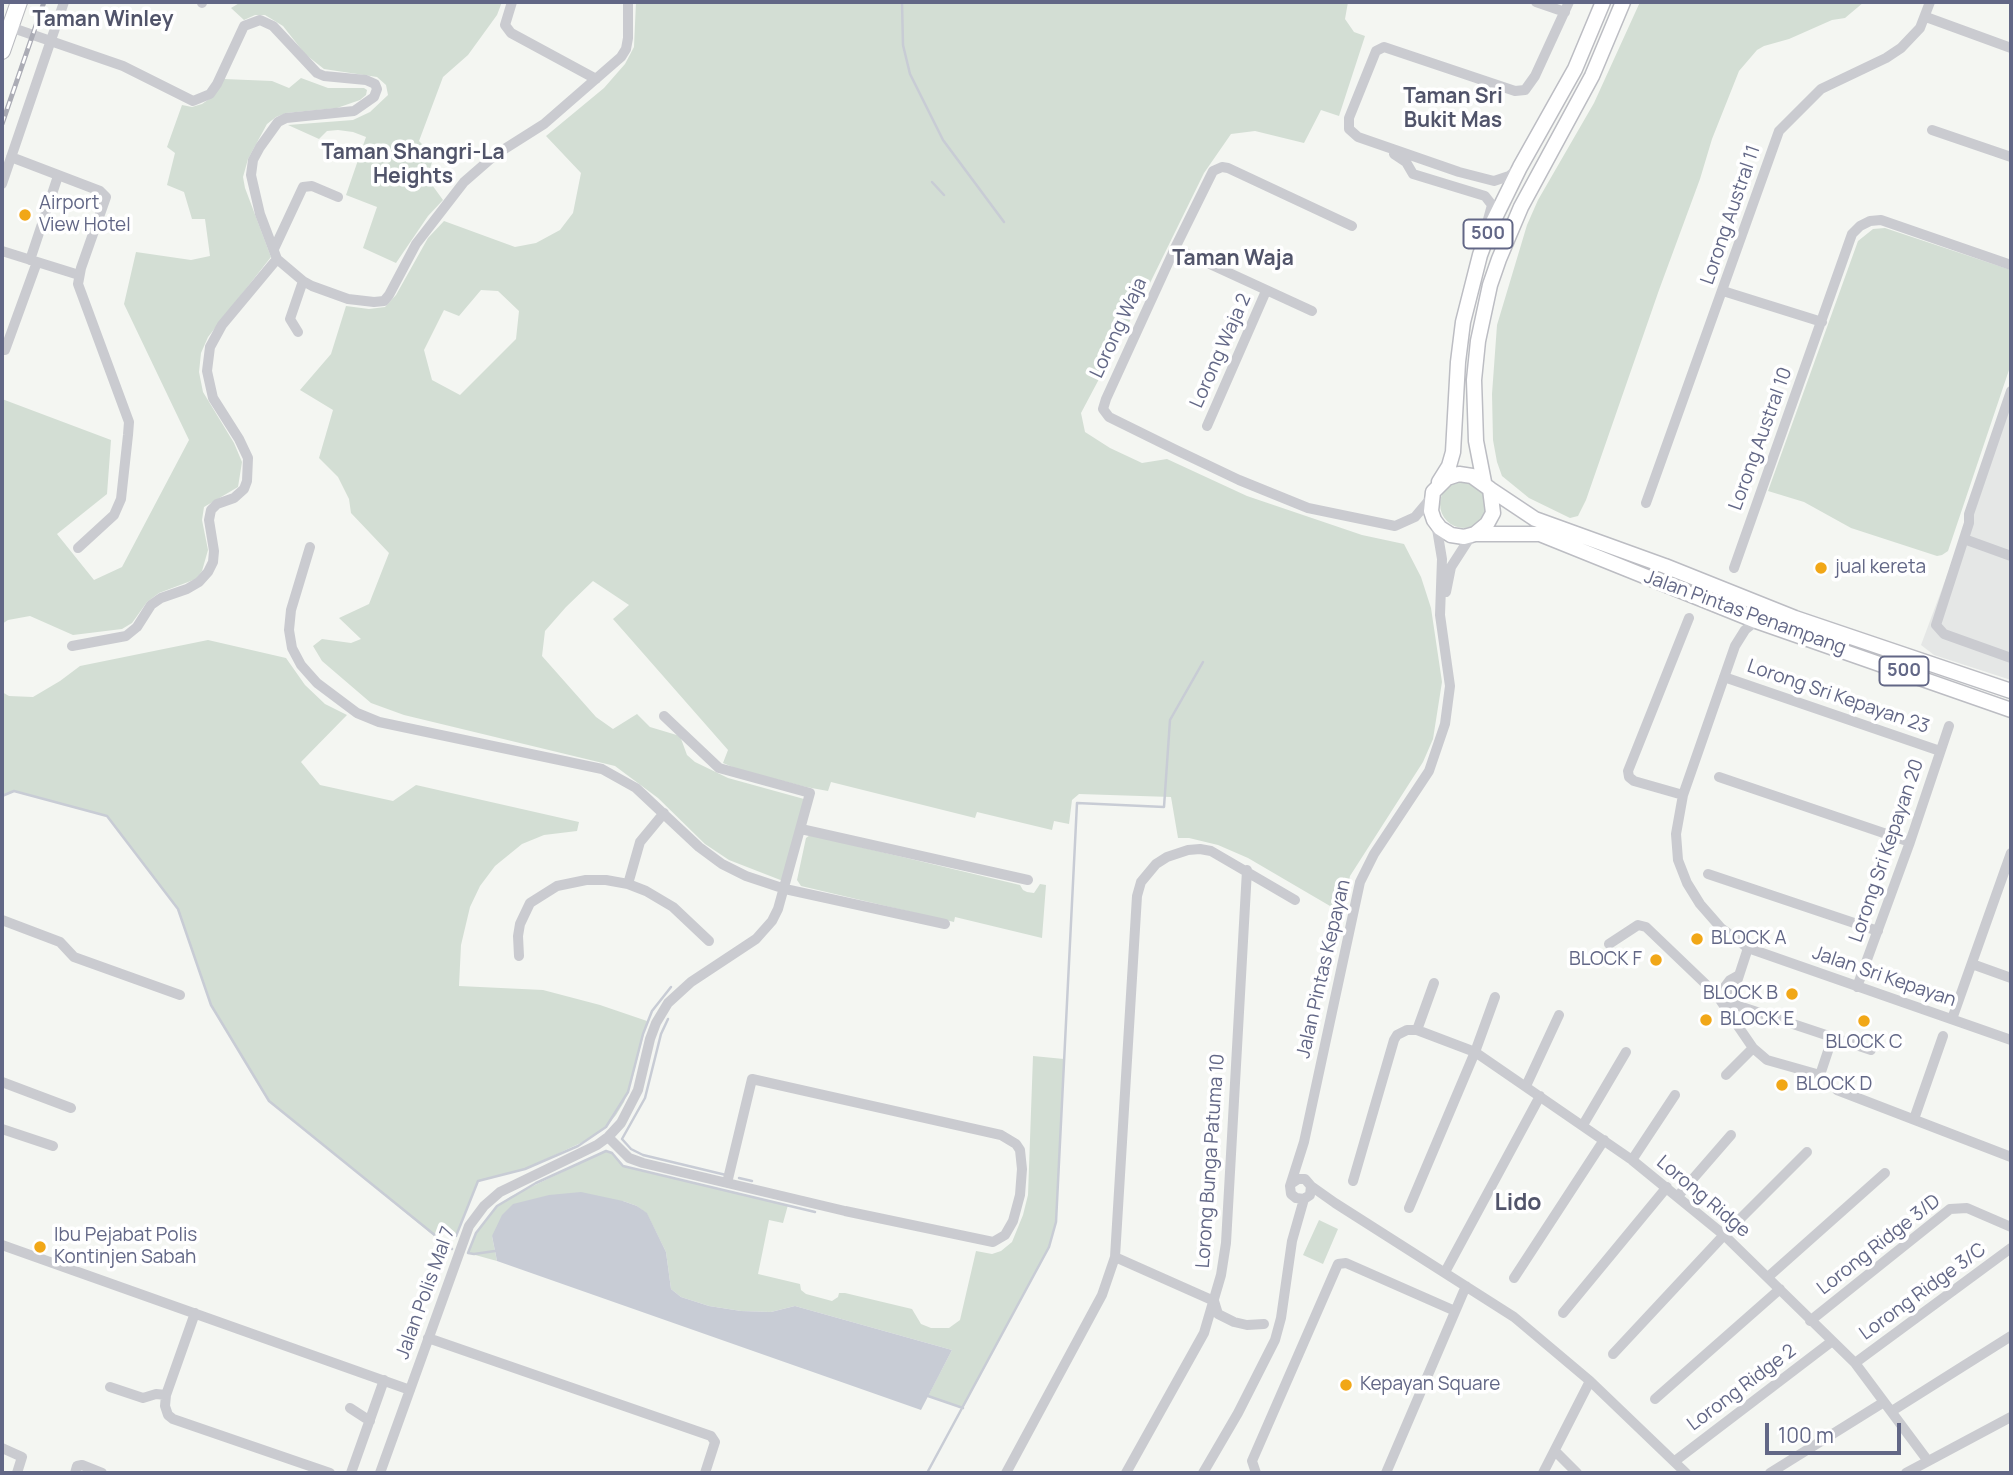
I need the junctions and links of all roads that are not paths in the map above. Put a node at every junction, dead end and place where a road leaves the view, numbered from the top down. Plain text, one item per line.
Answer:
1 (19, 2) edge
2 (64, 2) edge
3 (512, 2) edge
4 (628, 2) edge
5 (1536, 2) edge
6 (1603, 2) edge
7 (1623, 2) edge
8 (1930, 2) edge
9 (1567, 7) edge
10 (1926, 17) junction
11 (10, 27) junction
12 (52, 41) junction
13 (2011, 48) edge
14 (2, 51) edge
15 (596, 79) junction
16 (1932, 131) dead end
17 (1390, 150) junction
18 (11, 157) junction
19 (2011, 157) edge
20 (1432, 162) junction
21 (1521, 167) junction
22 (58, 176) junction
23 (1484, 179) junction
24 (1427, 180) junction
25 (2, 184) edge
26 (1481, 195) junction
27 (338, 197) dead end
28 (1352, 226) dead end
29 (1490, 228) junction
30 (1175, 248) junction
31 (2, 251) edge
32 (275, 254) junction
33 (33, 261) junction
34 (2011, 265) edge
35 (79, 275) junction
36 (303, 281) junction
37 (1266, 291) junction
38 (1723, 292) junction
39 (1312, 311) dead end
40 (1822, 323) junction
41 (298, 332) dead end
42 (5, 350) dead end
43 (2011, 391) edge
44 (2007, 417) edge
45 (1208, 426) dead end
46 (1487, 486) junction
47 (1434, 492) junction
48 (1646, 503) dead end
49 (1331, 513) junction
50 (1435, 522) junction
51 (1473, 535) junction
52 (1964, 539) junction
53 (310, 547) dead end
54 (78, 548) dead end
55 (2011, 556) edge
56 (1734, 568) dead end
57 (1735, 612) junction
58 (1440, 615) junction
59 (1689, 618) dead end
60 (1796, 618) junction
61 (1756, 621) junction
62 (1796, 633) junction
63 (72, 646) dead end
64 (1735, 646) junction
65 (2011, 658) edge
66 (1724, 677) junction
67 (2011, 691) edge
68 (2011, 710) edge
69 (664, 716) dead end
70 (1949, 726) dead end
71 (1940, 751) junction
72 (1719, 777) dead end
73 (1683, 795) junction
74 (664, 813) junction
75 (801, 829) junction
76 (1910, 842) junction
77 (2011, 853) edge
78 (1247, 870) junction
79 (1708, 874) dead end
80 (2008, 874) edge
81 (1028, 880) dead end
82 (628, 884) junction
83 (785, 889) junction
84 (1294, 900) dead end
85 (2, 920) edge
86 (946, 924) dead end
87 (1878, 931) junction
88 (709, 941) dead end
89 (1609, 944) dead end
90 (1748, 948) junction
91 (519, 956) dead end
92 (1972, 964) junction
93 (1740, 975) junction
94 (2011, 978) edge
95 (1434, 983) dead end
96 (1857, 987) junction
97 (180, 995) dead end
98 (1717, 995) junction
99 (1495, 996) dead end
100 (1730, 1003) junction
101 (1559, 1015) dead end
102 (1952, 1019) junction
103 (1417, 1030) junction
104 (1833, 1036) junction
105 (1943, 1036) dead end
106 (2011, 1040) edge
107 (1753, 1048) junction
108 (1871, 1050) dead end
109 (1475, 1052) junction
110 (1626, 1052) dead end
111 (1726, 1074) dead end
112 (2, 1082) edge
113 (1526, 1086) junction
114 (1837, 1090) dead end
115 (1675, 1095) dead end
116 (1540, 1097) junction
117 (71, 1108) dead end
118 (1914, 1119) junction
119 (1583, 1125) junction
120 (2, 1129) edge
121 (1731, 1135) dead end
122 (608, 1137) junction
123 (1604, 1140) junction
124 (1304, 1142) junction
125 (53, 1146) dead end
126 (1807, 1152) dead end
127 (2011, 1156) edge
128 (1632, 1160) junction
129 (1885, 1173) dead end
130 (1353, 1181) dead end
131 (727, 1183) junction
132 (1291, 1188) junction
133 (1667, 1188) junction
134 (1308, 1191) junction
135 (1678, 1196) junction
136 (1409, 1208) dead end
137 (2011, 1227) edge
138 (1724, 1235) junction
139 (1292, 1241) junction
140 (2, 1245) edge
141 (2011, 1248) edge
142 (1115, 1257) junction
143 (1445, 1272) junction
144 (1768, 1277) junction
145 (1514, 1278) dead end
146 (1466, 1286) junction
147 (1780, 1289) junction
148 (1214, 1301) junction
149 (1455, 1311) junction
150 (1563, 1313) dead end
151 (195, 1314) junction
152 (1810, 1321) junction
153 (1264, 1324) dead end
154 (2011, 1336) edge
155 (428, 1338) junction
156 (1831, 1342) junction
157 (1613, 1354) dead end
158 (1855, 1363) junction
159 (384, 1380) junction
160 (1590, 1381) junction
161 (110, 1387) dead end
162 (410, 1390) junction
163 (166, 1395) junction
164 (1655, 1399) dead end
165 (1888, 1406) junction
166 (349, 1408) dead end
167 (2011, 1417) edge
168 (370, 1421) junction
169 (2, 1448) edge
170 (1555, 1451) junction
171 (1675, 1461) junction
172 (1928, 1461) junction
173 (17, 1473) edge
174 (75, 1473) edge
175 (102, 1473) edge
176 (330, 1473) edge
177 (351, 1473) edge
178 (380, 1473) edge
179 (705, 1473) edge
180 (1006, 1473) edge
181 (1126, 1473) edge
182 (1203, 1473) edge
183 (1256, 1473) edge
184 (1386, 1473) edge
185 (1543, 1473) edge
186 (1577, 1473) edge
187 (1686, 1473) edge
188 (1769, 1473) edge
189 (1906, 1473) edge

1 - 11 highway
2 - 12 street
3 - 15 street
4 - 15 street
5 - 9 street
6 - 21 main road, 500
7 - 46 main road, 500
8 - 10 street, Lorong Austral 11
9 - 17 street
10 - 13 street
10 - 38 street, Lorong Austral 11
11 - 12 street
11 - 14 highway
12 - 18 street
12 - 32 street
15 - 36 street
16 - 19 street
17 - 20 street
17 - 24 street
18 - 22 street
18 - 25 street
20 - 23 street
20 - 24 street
21 - 23 street
21 - 29 main road, 500
22 - 33 street
22 - 35 street
23 - 26 street
24 - 26 street
26 - 29 street
27 - 32 street
28 - 30 street, Lorong Waja
29 - 47 main road, 500
30 - 37 street
30 - 49 street, Lorong Waja
31 - 33 street
32 - 36 street
32 - 63 street
33 - 35 street
33 - 42 street
34 - 40 street, Lorong Austral 10
35 - 54 street
36 - 41 street
37 - 39 street
37 - 45 street, Lorong Waja 2
38 - 40 street
38 - 48 street, Lorong Austral 11
40 - 56 street, Lorong Austral 10
43 - 44 street
44 - 52 street
46 - 47 main road, 500
46 - 51 main road, 500
46 - 60 main road, Jalan Pintas Penampang / 500
47 - 49 street, Lorong Waja
47 - 50 main road
49 - 50 street, Lorong Waja
50 - 51 main road, 500
50 - 58 street, Jalan Pintas Kepayan
51 - 57 main road, Jalan Pintas Penampang / 500
51 - 58 street, Jalan Pintas Kepayan
52 - 55 street
52 - 65 street
53 - 74 street
57 - 61 main road, Jalan Pintas Penampang / 500
57 - 64 street, Jalan Sri Kepayan
58 - 124 street, Jalan Pintas Kepayan
59 - 73 street
60 - 62 main road
60 - 67 main road, Jalan Pintas Penampang / 500
61 - 62 main road, Jalan Pintas Penampang / 500
61 - 64 street, Jalan Sri Kepayan
62 - 68 main road, Jalan Pintas Penampang / 500
64 - 66 street, Jalan Sri Kepayan
66 - 71 street, Lorong Sri Kepayan 23
66 - 73 street, Jalan Sri Kepayan
69 - 75 street, Jalan Polis Mal 7
70 - 71 street, Lorong Sri Kepayan 20
71 - 76 street, Lorong Sri Kepayan 20
72 - 76 street
73 - 90 street, Jalan Sri Kepayan
74 - 82 street
74 - 83 street
75 - 81 street
75 - 83 street, Jalan Polis Mal 7
76 - 87 street, Lorong Sri Kepayan 20
77 - 80 street
78 - 84 street
78 - 142 street
78 - 148 street, Lorong Bunga Patuma 10
79 - 87 street
80 - 92 street
82 - 88 street
82 - 91 street
83 - 86 street
83 - 122 street, Jalan Polis Mal 7
85 - 97 street
87 - 96 street, Lorong Sri Kepayan 20
89 - 98 street
90 - 93 street
90 - 96 street, Jalan Sri Kepayan
92 - 94 street
92 - 102 street
93 - 98 street
93 - 100 street
95 - 103 street
96 - 102 street, Jalan Sri Kepayan
98 - 100 street
98 - 107 street
99 - 109 street
100 - 104 street
101 - 113 street
102 - 106 street, Jalan Sri Kepayan
103 - 109 street, Lorong Ridge
103 - 130 street, Lorong Ridge
104 - 107 street
104 - 108 street
105 - 118 street
107 - 111 street
109 - 113 street, Lorong Ridge
109 - 136 street
110 - 119 street
112 - 117 street
113 - 116 street, Lorong Ridge
114 - 118 street
115 - 128 street
116 - 119 street, Lorong Ridge
116 - 143 street
118 - 127 street
119 - 123 street, Lorong Ridge
120 - 125 street
121 - 135 street
122 - 131 street
122 - 155 street, Jalan Polis Mal 7
123 - 128 street, Lorong Ridge
123 - 145 street
124 - 132 street, Jalan Pintas Kepayan
124 - 134 street, Jalan Pintas Kepayan
126 - 138 street
128 - 133 street, Lorong Ridge
129 - 144 street
131 - 131 street
132 - 134 street
132 - 134 street
132 - 139 street, Jalan Pintas Kepayan
133 - 135 street, Lorong Ridge
133 - 150 street
134 - 139 street
134 - 143 street
135 - 138 street, Lorong Ridge
137 - 152 street, Lorong Ridge 3/D
138 - 144 street, Lorong Ridge
138 - 157 street
139 - 182 street
140 - 151 street
141 - 158 street, Lorong Ridge 3/C
142 - 148 street
142 - 180 street
143 - 146 street
144 - 147 street, Lorong Ridge
146 - 149 street
146 - 160 street
147 - 152 street, Lorong Ridge
147 - 164 street
148 - 153 street
148 - 181 street, Lorong Bunga Patuma 10
149 - 183 street
149 - 184 street
151 - 159 street
151 - 163 street
152 - 156 street, Lorong Ridge
154 - 165 street
155 - 162 street, Jalan Polis Mal 7
155 - 179 street
156 - 158 street, Lorong Ridge
156 - 171 street, Lorong Ridge 2
158 - 165 street, Lorong Ridge
159 - 162 street
159 - 168 street
160 - 170 street
160 - 171 street
161 - 163 street
162 - 178 street, Jalan Polis Mal 7
163 - 176 street
165 - 172 street, Lorong Ridge
165 - 188 street
166 - 168 street
167 - 172 street
168 - 177 street
169 - 173 street
170 - 185 street
170 - 186 street
171 - 187 street
172 - 189 street
174 - 175 street

